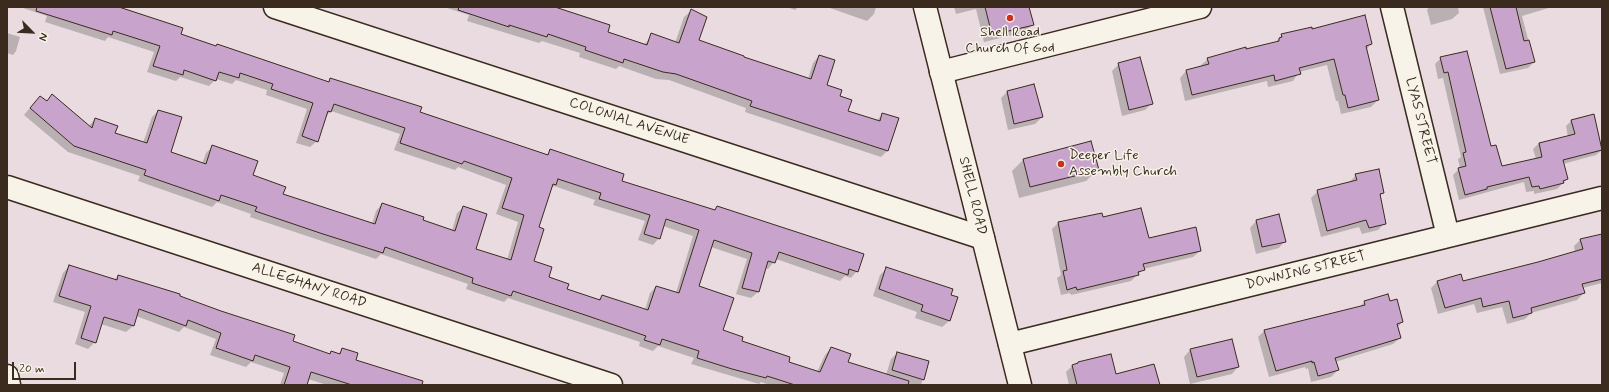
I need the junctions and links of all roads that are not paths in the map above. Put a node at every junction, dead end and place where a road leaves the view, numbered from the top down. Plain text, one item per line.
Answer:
1 (275, 7) edge
2 (925, 7) edge
3 (1200, 7) edge
4 (1392, 7) edge
5 (941, 72) junction
6 (7, 187) edge
7 (1602, 198) edge
8 (1448, 236) junction
9 (983, 238) junction
10 (1010, 344) junction
11 (7, 376) edge
12 (8, 385) edge
13 (611, 385) edge
14 (1020, 385) edge

1 - 9 street, COLONIAL AVENUE
2 - 5 street, SHELL ROAD
3 - 5 street
4 - 8 street, LYAS STREET
5 - 9 street, SHELL ROAD
6 - 13 street, ALLEGHANY ROAD
7 - 8 street, DOWNING STREET
8 - 10 street, DOWNING STREET
9 - 10 street, SHELL ROAD
10 - 14 street, SHELL ROAD
11 - 12 street

